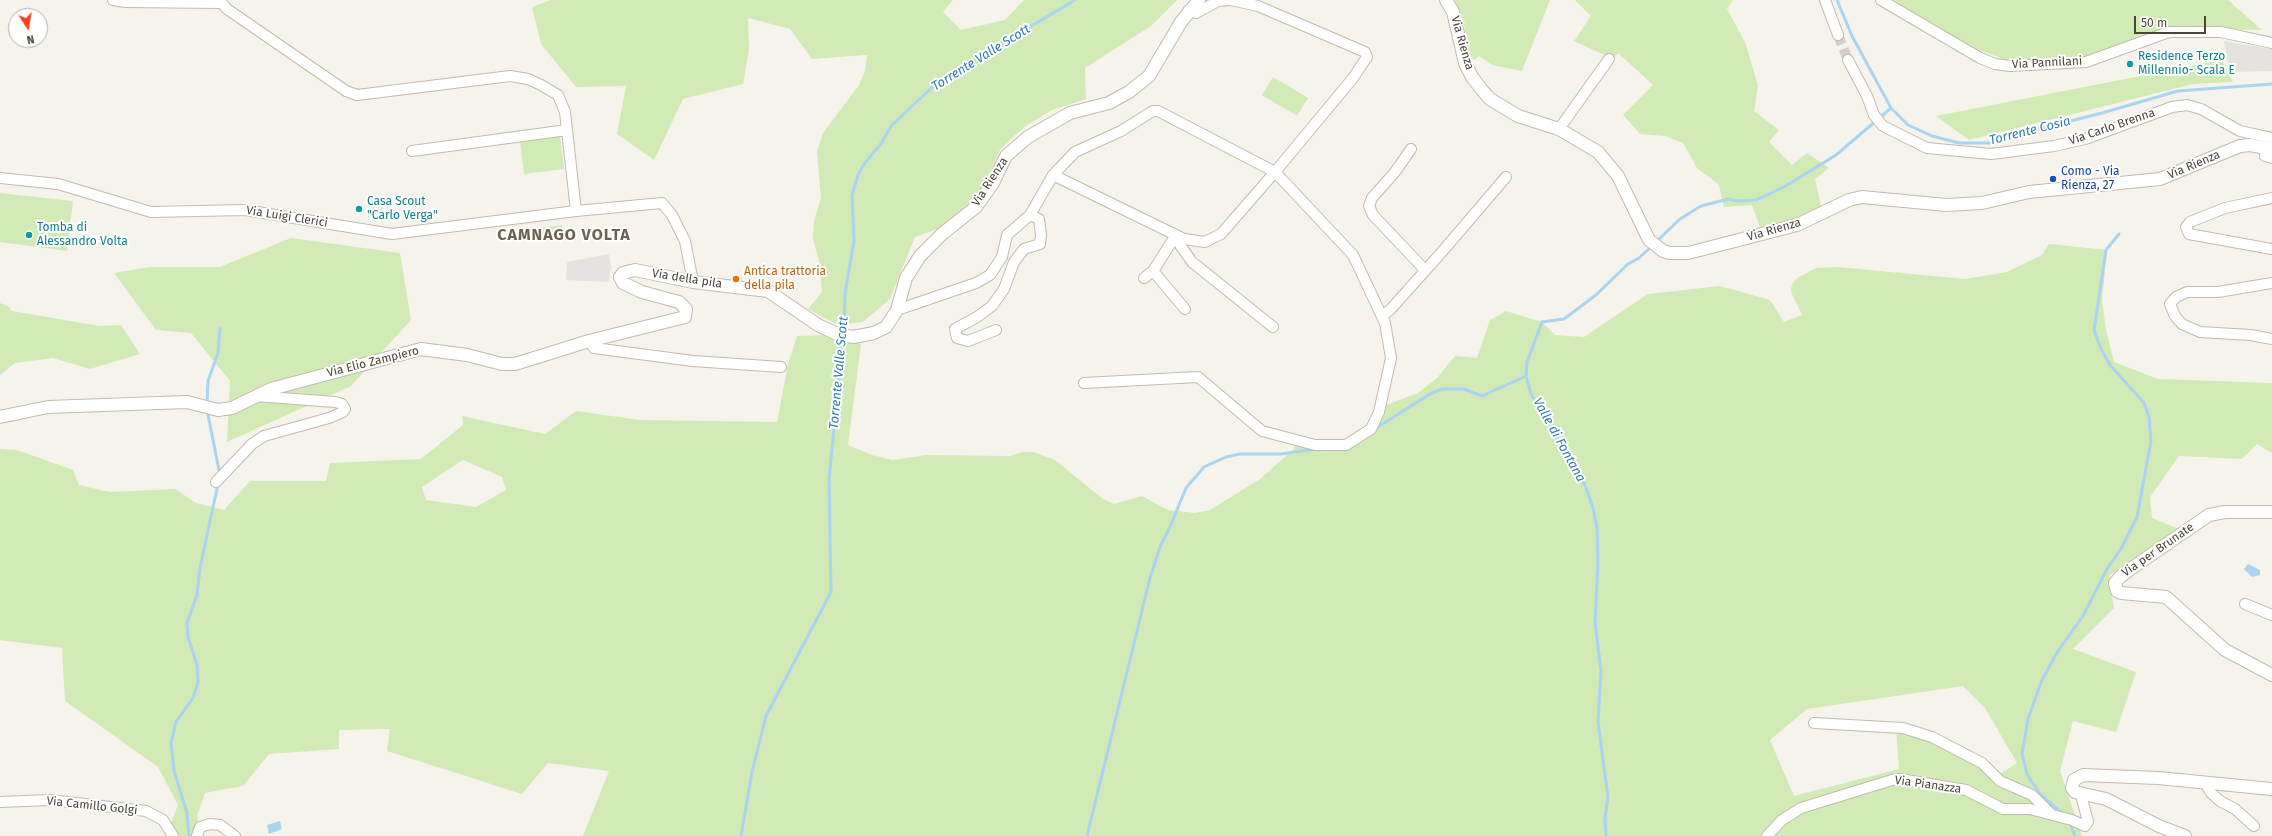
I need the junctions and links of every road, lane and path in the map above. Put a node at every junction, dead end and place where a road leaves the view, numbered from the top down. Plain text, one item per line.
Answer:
1 (113, 0) edge
2 (1199, 0) edge
3 (1230, 0) edge
4 (1446, 0) edge
5 (1825, 0) edge
6 (1881, 0) edge
7 (220, 2) edge
8 (1188, 11) junction
9 (1838, 36) tunnel mouth
10 (2272, 43) edge
11 (1609, 59) dead end
12 (1848, 60) tunnel mouth
13 (1558, 129) junction
14 (567, 130) junction
15 (2270, 148) edge
16 (1411, 149) dead end
17 (412, 151) dead end
18 (1275, 172) junction
19 (1053, 175) junction
20 (1506, 177) dead end
21 (0, 178) edge
22 (2272, 198) edge
23 (576, 211) junction
24 (1030, 215) junction
25 (1176, 235) junction
26 (2272, 249) edge
27 (1425, 270) junction
28 (1154, 272) junction
29 (620, 276) joint
30 (1144, 278) dead end
31 (693, 282) junction
32 (2272, 283) edge
33 (1185, 309) dead end
34 (897, 310) junction
35 (1382, 316) junction
36 (1274, 327) dead end
37 (996, 330) dead end
38 (853, 337) joint
39 (2272, 339) edge
40 (589, 341) junction
41 (781, 367) dead end
42 (1084, 383) dead end
43 (256, 396) junction
44 (0, 417) edge
45 (220, 478) dead end
46 (2272, 512) edge
47 (2245, 604) dead end
48 (2272, 615) edge
49 (2272, 675) edge
50 (1814, 723) dead end
51 (2205, 783) junction
52 (2272, 789) edge
53 (2081, 795) junction
54 (0, 802) edge
55 (2051, 814) junction
56 (2254, 826) dead end
57 (173, 836) edge
58 (197, 836) edge
59 (235, 836) edge
60 (1767, 836) edge
61 (2185, 836) edge

1 - 7 street
2 - 8 street, Via Rienza
3 - 8 street
3 - 18 street
4 - 13 street, Via Rienza
5 - 9 street
6 - 10 street, Via Pannilani
7 - 14 street
8 - 34 street, Via Rienza
11 - 13 street
12 - 15 street, Via Carlo Brenna
13 - 15 street, Via Rienza
14 - 17 street
14 - 23 street
16 - 27 street
18 - 19 street
18 - 25 street
18 - 35 street
19 - 24 street
19 - 25 street
20 - 27 street
21 - 23 street, Via Luigi Clerici
22 - 26 street
23 - 31 street, Via Luigi Clerici
24 - 34 street
24 - 37 street
25 - 28 street
25 - 36 street
27 - 35 street
28 - 30 street
28 - 33 street
29 - 31 street, Via della pila
29 - 40 street, Via Elio Zampiero
31 - 38 street, Via della pila
32 - 39 street
34 - 38 street, Via Rienza
35 - 42 street
40 - 41 street
40 - 43 street, Via Elio Zampiero
43 - 44 street, Via Elio Zampiero
43 - 45 street
46 - 49 street, Via per Brunate
47 - 48 street
50 - 55 street, Via Pianazza
51 - 52 street
51 - 53 street
51 - 56 street
53 - 55 street, Via Pianazza
53 - 61 street
54 - 57 street, Via Camillo Golgi
55 - 60 street, Via Pianazza
58 - 59 street

